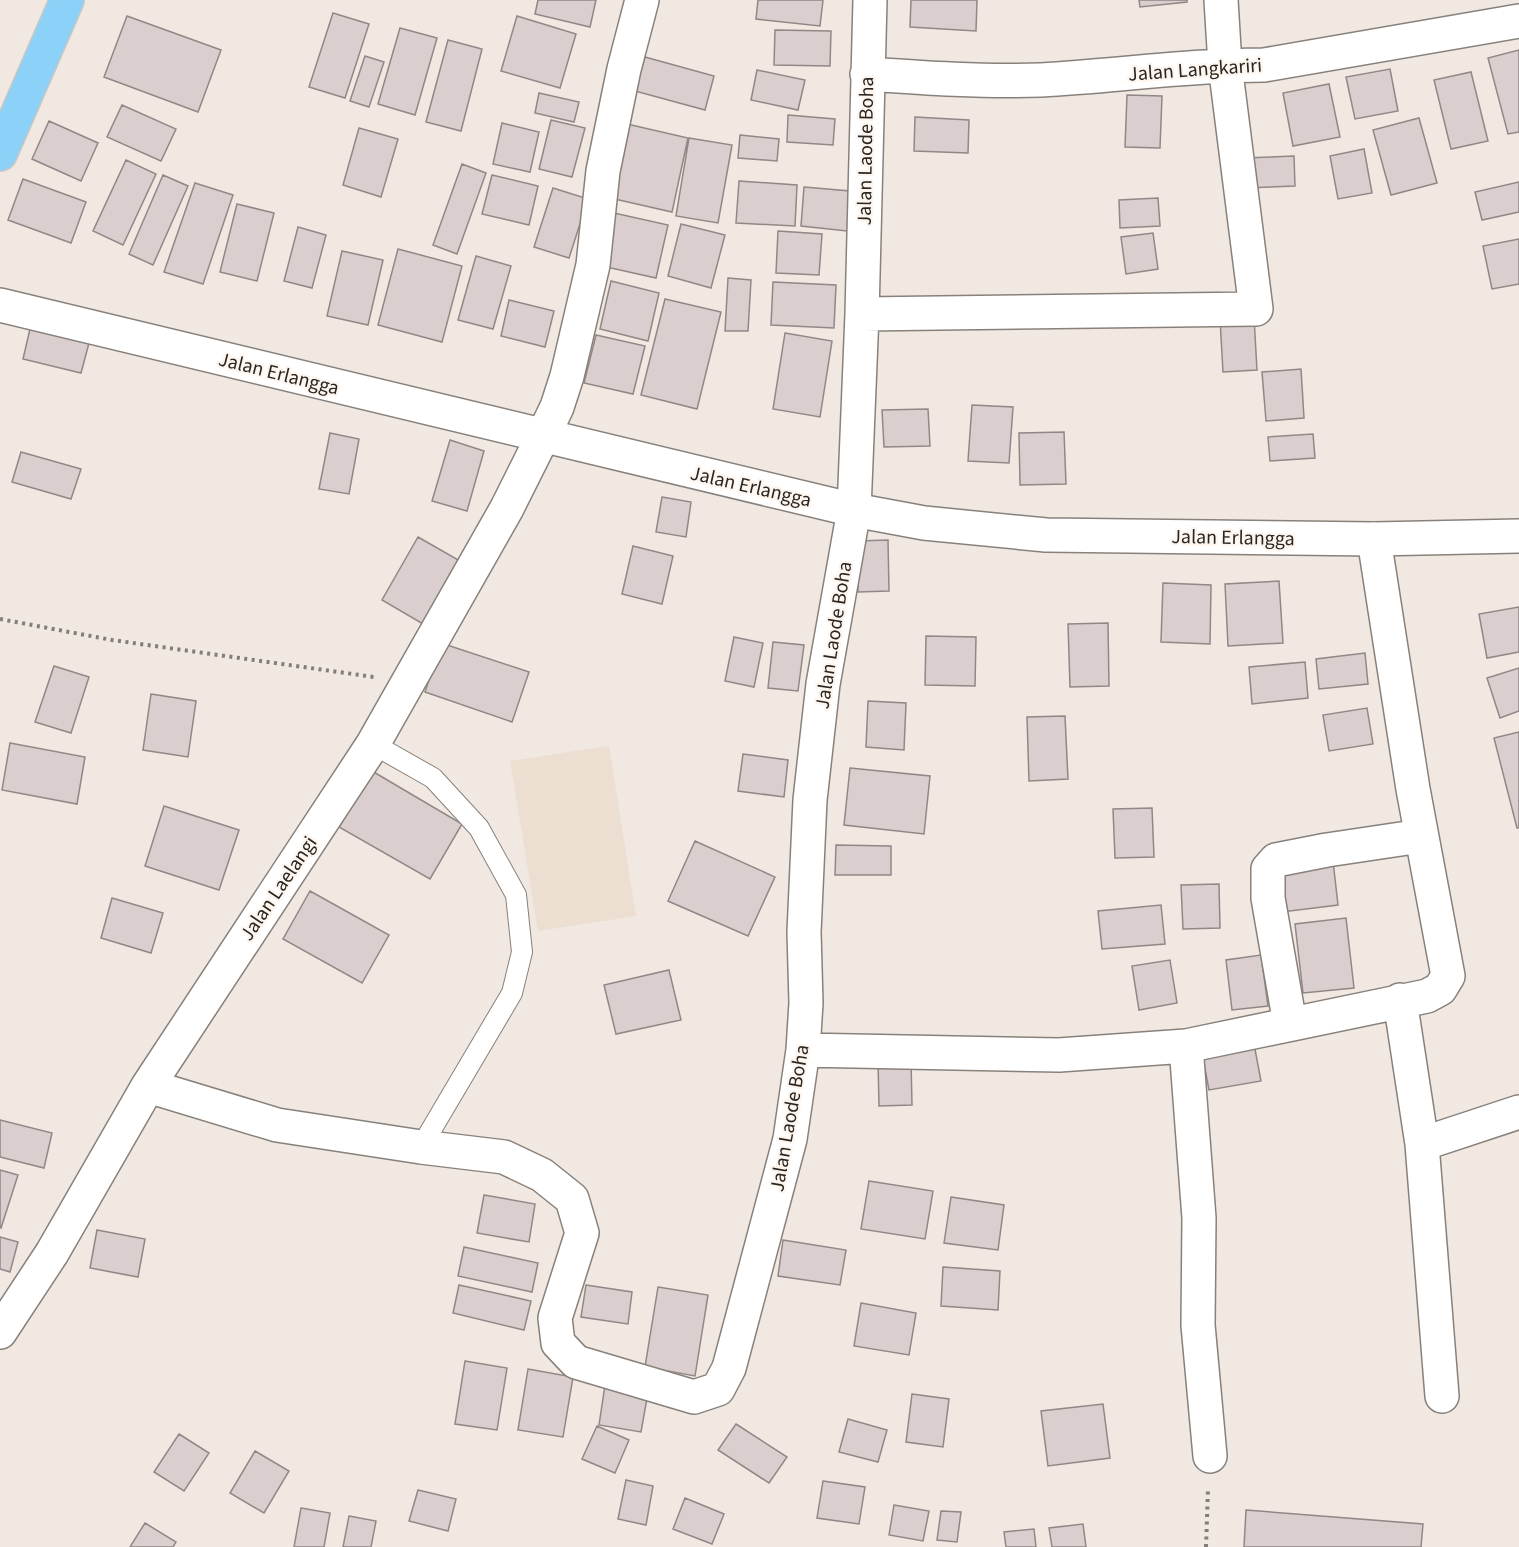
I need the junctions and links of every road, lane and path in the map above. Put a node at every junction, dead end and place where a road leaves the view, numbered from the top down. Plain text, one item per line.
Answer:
1 (67, 0) edge
2 (642, 0) edge
3 (870, 0) edge
4 (1221, 0) edge
5 (1519, 21) edge
6 (1225, 65) junction
7 (867, 74) junction
8 (0, 154) edge
9 (0, 305) edge
10 (862, 314) junction
11 (543, 436) junction
12 (854, 510) junction
13 (1519, 536) edge
14 (1374, 539) junction
15 (0, 619) edge
16 (408, 681) junction
17 (373, 744) junction
18 (1421, 836) junction
19 (1400, 1000) junction
20 (1290, 1024) junction
21 (1186, 1046) junction
22 (803, 1050) junction
23 (148, 1086) junction
24 (1519, 1112) edge
25 (1422, 1144) junction
26 (421, 1147) junction
27 (0, 1332) edge
28 (1442, 1396) dead end
29 (1210, 1456) joint
30 (1206, 1547) edge

1 - 8 highway
2 - 11 street, Jalan Laelangi
3 - 7 street, Jalan Laode Boha
4 - 6 street
5 - 6 street, Jalan Langkariri
6 - 7 street, Jalan Langkariri
6 - 10 street
7 - 10 street, Jalan Laode Boha
9 - 11 street, Jalan Erlangga
10 - 12 street, Jalan Laode Boha
11 - 12 street, Jalan Erlangga
11 - 16 street, Jalan Laelangi
12 - 14 street, Jalan Erlangga
12 - 22 street, Jalan Laode Boha
13 - 14 street, Jalan Erlangga
14 - 18 street
15 - 16 path
16 - 17 street, Jalan Laelangi
17 - 23 street, Jalan Laelangi
17 - 26 lane
18 - 19 street
18 - 20 street
19 - 20 street
19 - 25 street
20 - 21 street
21 - 22 street
21 - 29 street
22 - 26 street, Jalan Laode Boha
23 - 26 street, Jalan Laode Boha
23 - 27 street, Jalan Laelangi
24 - 25 street
25 - 28 street
29 - 30 path

